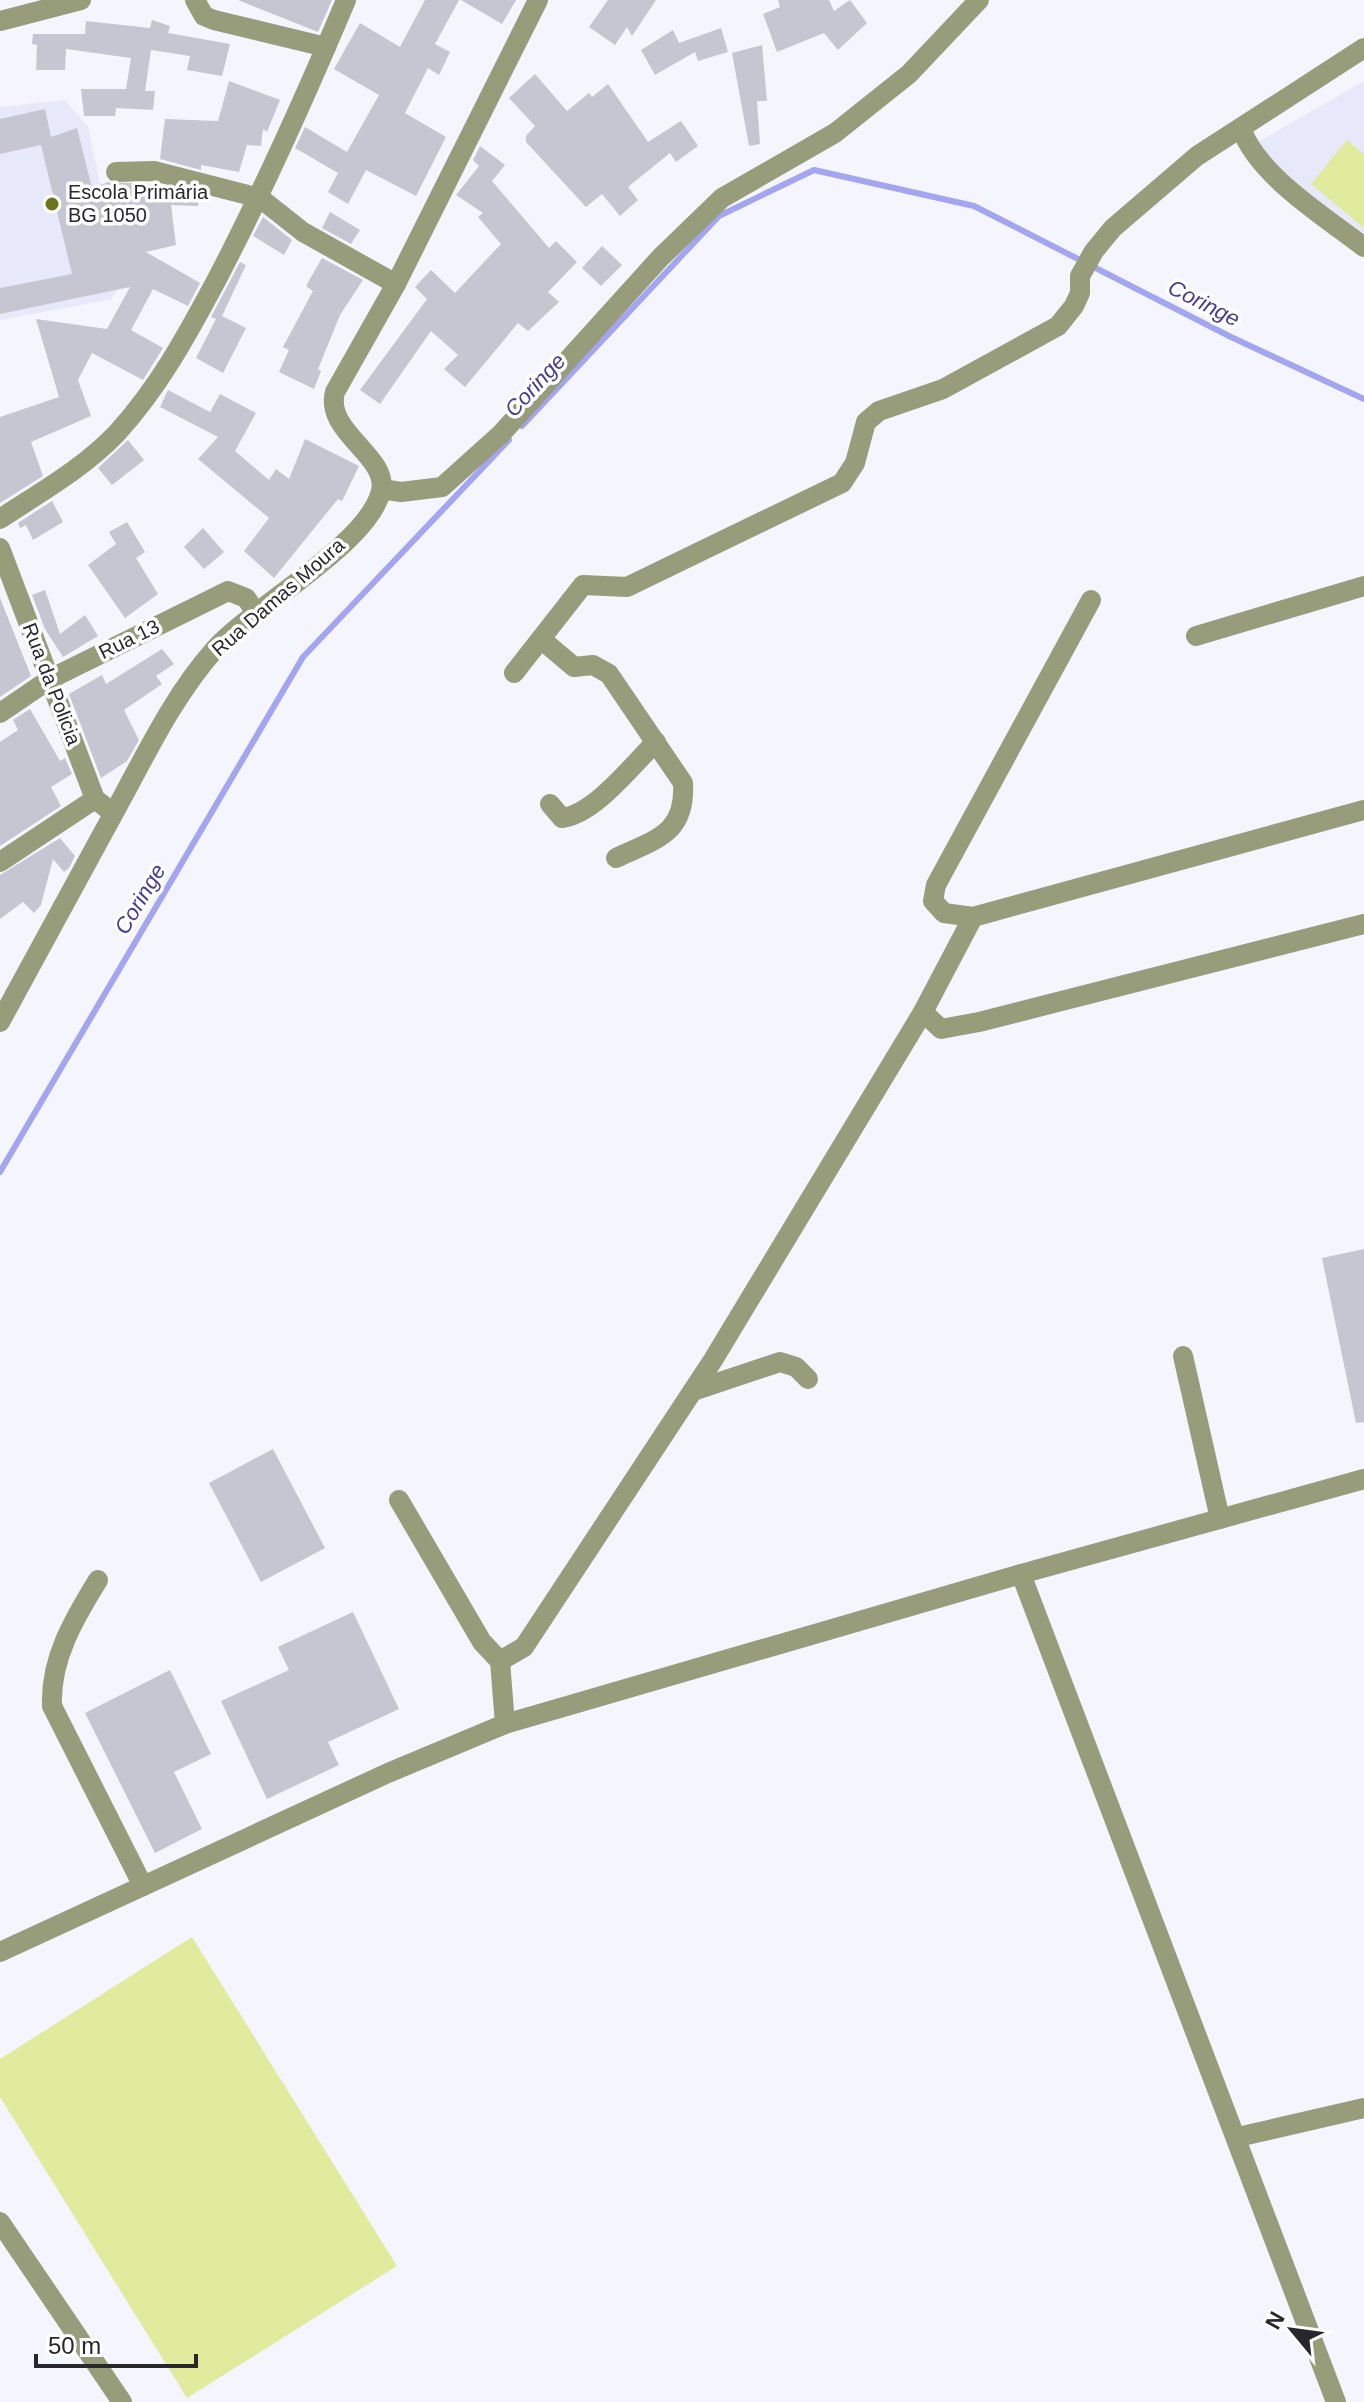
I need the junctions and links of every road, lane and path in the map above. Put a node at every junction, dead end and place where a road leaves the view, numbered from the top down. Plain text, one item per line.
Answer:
1 (81, 0) edge
2 (195, 0) edge
3 (346, 0) edge
4 (538, 0) edge
5 (979, 0) edge
6 (0, 21) edge
7 (326, 47) junction
8 (1364, 48) edge
9 (1241, 128) junction
10 (116, 172) dead end
11 (260, 198) junction
12 (1364, 247) edge
13 (396, 284) junction
14 (382, 489) junction
15 (0, 519) edge
16 (0, 548) edge
17 (1364, 586) edge
18 (1091, 600) dead end
19 (257, 614) junction
20 (1196, 636) dead end
21 (541, 639) junction
22 (514, 673) dead end
23 (50, 679) junction
24 (0, 713) edge
25 (656, 742) junction
26 (95, 799) junction
27 (550, 804) dead end
28 (1364, 810) edge
29 (113, 813) junction
30 (616, 858) dead end
31 (0, 862) edge
32 (973, 917) junction
33 (1364, 924) edge
34 (923, 1012) junction
35 (0, 1022) edge
36 (1183, 1356) dead end
37 (808, 1379) dead end
38 (693, 1391) junction
39 (1364, 1479) edge
40 (399, 1500) dead end
41 (1220, 1519) junction
42 (1021, 1574) junction
43 (98, 1580) dead end
44 (500, 1661) junction
45 (505, 1724) junction
46 (143, 1886) junction
47 (0, 1952) edge
48 (1364, 2108) edge
49 (1238, 2137) junction
50 (0, 2222) edge
51 (122, 2402) edge
52 (1336, 2402) edge

1 - 6 street
2 - 7 street
3 - 7 street
4 - 13 street
5 - 14 street
7 - 11 street
8 - 9 street
9 - 12 street
9 - 21 street
10 - 11 street
11 - 13 street
11 - 15 street
13 - 14 street
14 - 19 street, Rua Damas Moura
16 - 23 street, Rua da Policia
17 - 20 street
18 - 32 street
19 - 23 street, Rua 13
19 - 29 street, Rua Damas Moura
21 - 22 street
21 - 25 street
23 - 24 street, Rua 13
23 - 26 street, Rua da Policia
25 - 27 street
25 - 30 street
26 - 29 street
26 - 31 street
28 - 32 street
29 - 35 street, Rua Damas Moura
32 - 34 street
33 - 34 street
34 - 38 street
36 - 41 street
37 - 38 street
38 - 44 street
39 - 41 street
40 - 44 street
41 - 42 street
42 - 45 street
42 - 49 street
43 - 46 street
44 - 45 street
45 - 46 street
46 - 47 street
48 - 49 street
49 - 52 street
50 - 51 street

